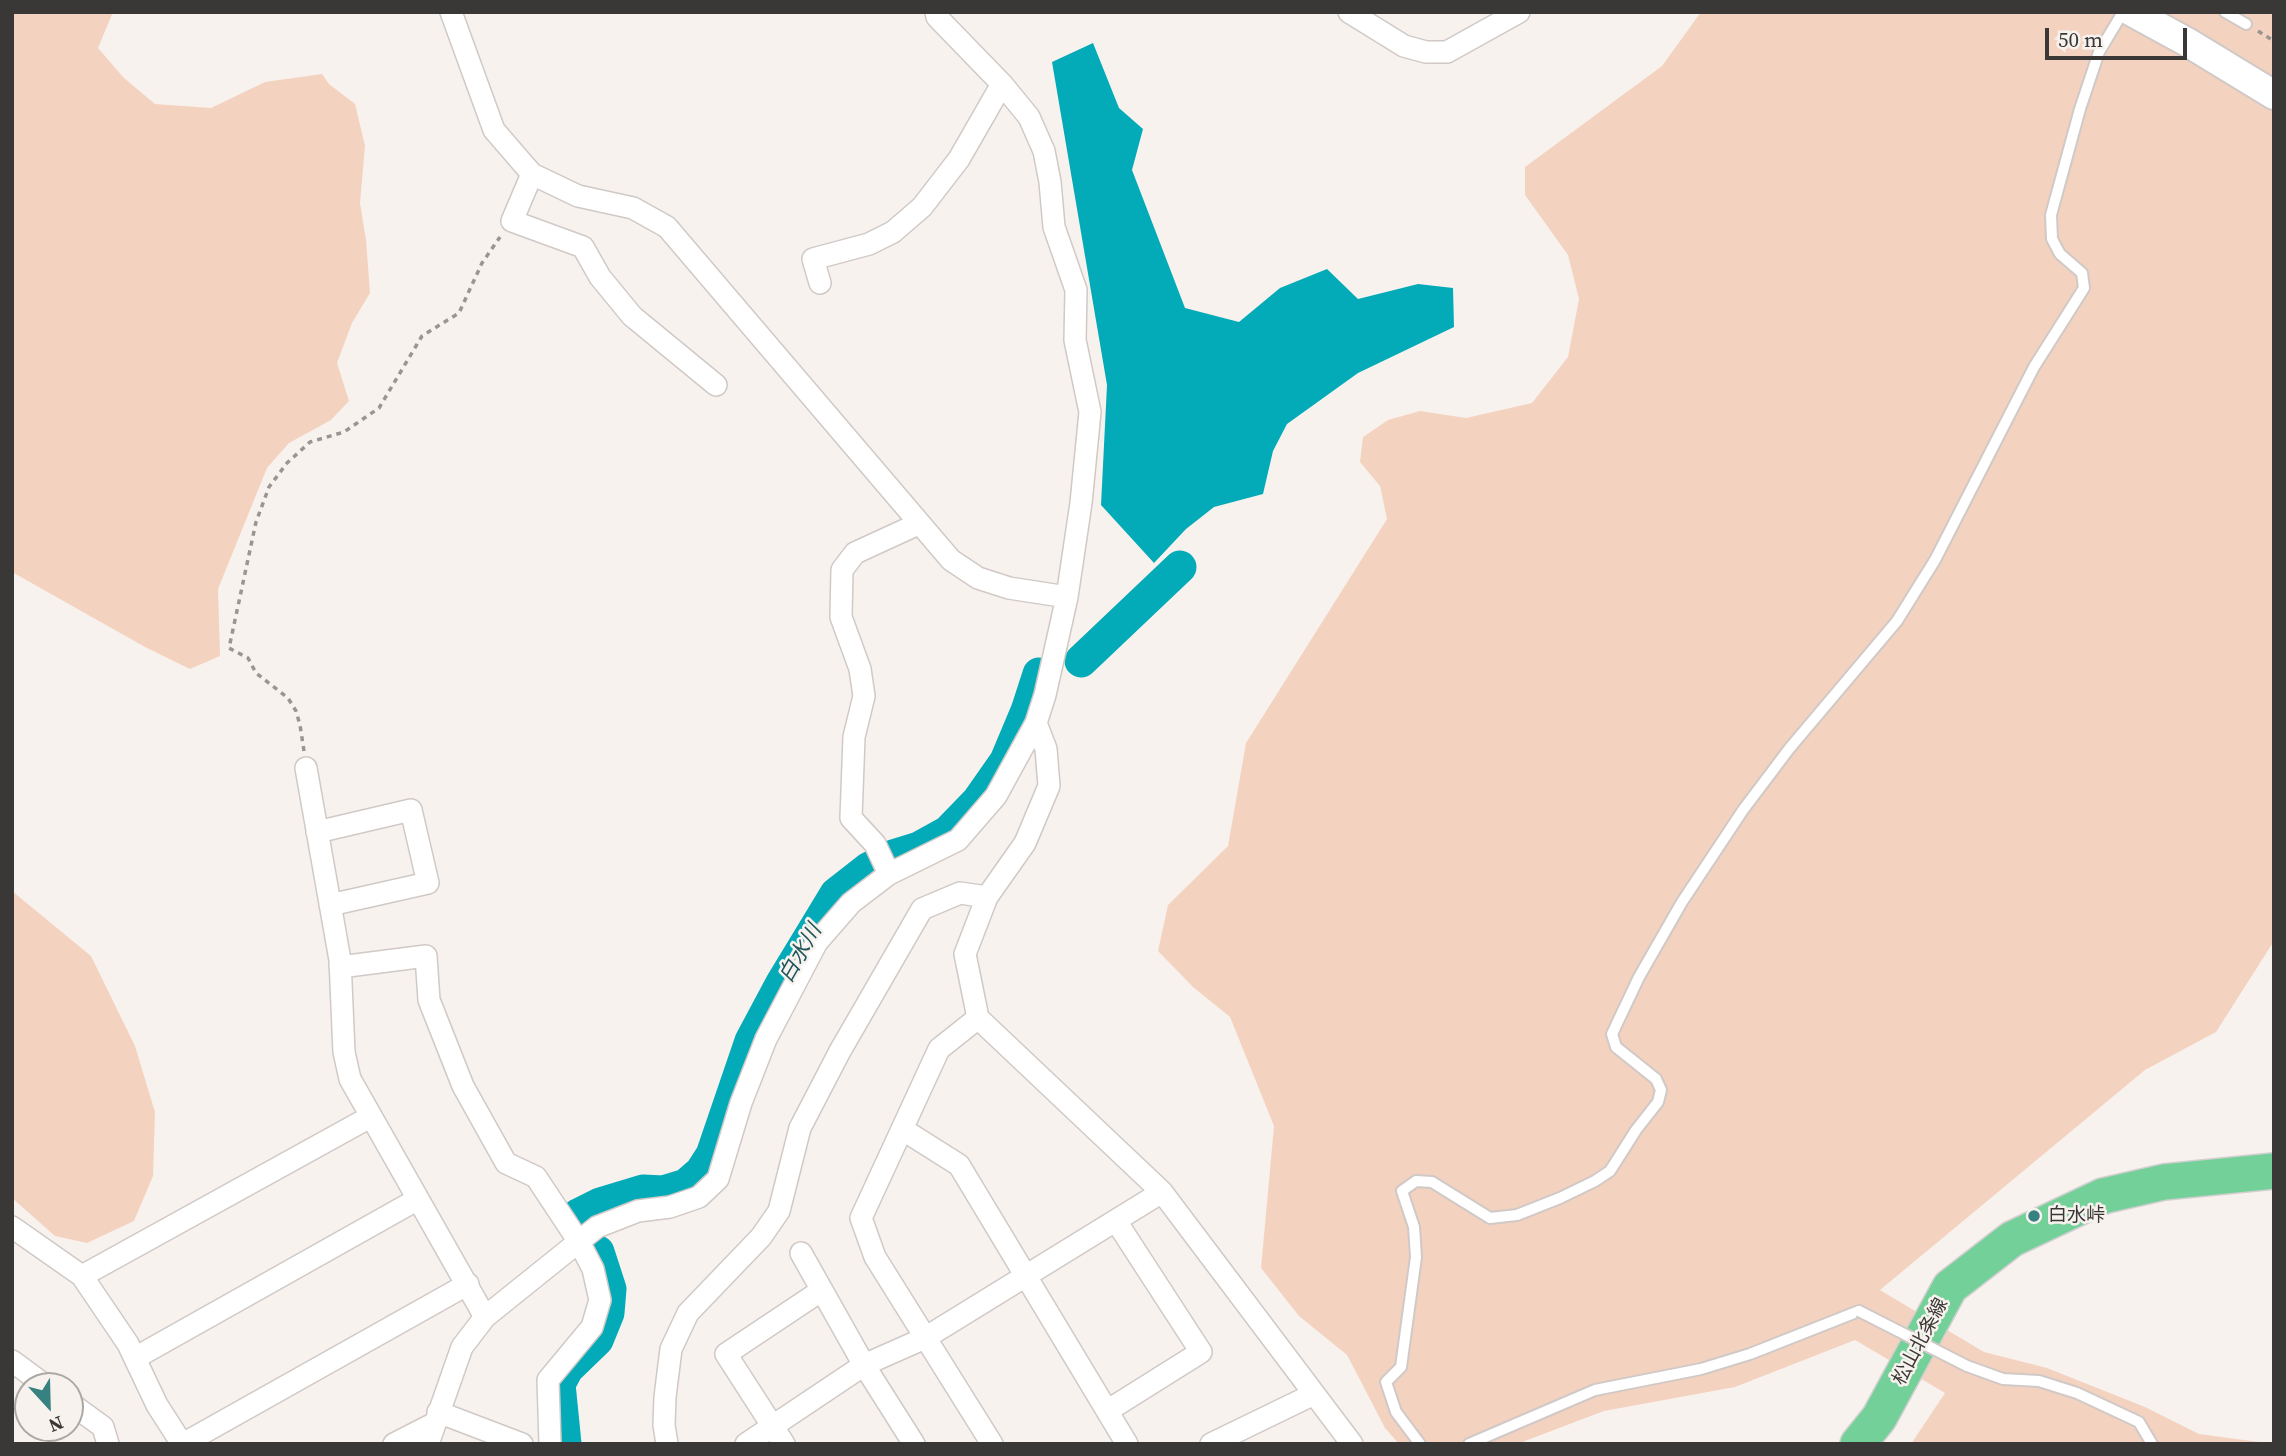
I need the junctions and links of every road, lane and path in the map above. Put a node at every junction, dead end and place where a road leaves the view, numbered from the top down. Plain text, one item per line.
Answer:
1 (451, 12) edge
2 (936, 12) edge
3 (1519, 12) edge
4 (2123, 12) edge
5 (2132, 12) edge
6 (2225, 12) edge
7 (1352, 13) edge
8 (2246, 24) dead end
9 (1002, 83) junction
10 (2274, 95) edge
11 (532, 174) junction
12 (512, 221) junction
13 (820, 283) dead end
14 (716, 385) dead end
15 (918, 524) junction
16 (1067, 597) junction
17 (1036, 723) junction
18 (306, 768) joint
19 (317, 831) junction
20 (889, 874) junction
21 (987, 897) junction
22 (330, 905) junction
23 (340, 967) junction
24 (978, 1018) junction
25 (370, 1116) junction
26 (902, 1129) junction
27 (2274, 1171) edge
28 (1162, 1192) junction
29 (418, 1199) junction
30 (1116, 1221) junction
31 (12, 1227) edge
32 (579, 1242) junction
33 (801, 1253) dead end
34 (82, 1276) junction
35 (1026, 1276) junction
36 (468, 1284) junction
37 (822, 1290) junction
38 (485, 1317) junction
39 (926, 1338) junction
40 (135, 1358) junction
41 (12, 1361) edge
42 (864, 1366) junction
43 (27, 1372) edge
44 (1314, 1394) junction
45 (1107, 1411) junction
46 (84, 1413) edge
47 (437, 1418) junction
48 (771, 1426) junction
49 (515, 1443) edge
50 (108, 1444) edge
51 (182, 1444) edge
52 (394, 1444) edge
53 (428, 1444) edge
54 (550, 1444) edge
55 (667, 1444) edge
56 (746, 1444) edge
57 (784, 1444) edge
58 (914, 1444) edge
59 (992, 1444) edge
60 (1127, 1444) edge
61 (1212, 1444) edge
62 (1352, 1444) edge
63 (1420, 1444) edge
64 (1469, 1444) edge
65 (1858, 1444) edge
66 (2152, 1444) edge

1 - 11 street
2 - 9 street
3 - 7 street
4 - 63 lane
5 - 10 street
6 - 8 lane
9 - 13 street
9 - 16 street
11 - 12 street
11 - 15 street
12 - 14 street
12 - 18 path
15 - 16 street
15 - 20 street
16 - 17 street
17 - 20 street
17 - 21 street
18 - 19 street
19 - 22 street
19 - 22 street
20 - 32 street
21 - 24 street
21 - 55 street
22 - 23 street
23 - 25 street
23 - 32 street
24 - 26 street
24 - 28 street
25 - 29 street
25 - 34 street
26 - 35 street
26 - 39 street
27 - 65 main road, 松山北条線
28 - 30 street
28 - 44 street
29 - 36 street
29 - 40 street
30 - 35 street
30 - 45 street
31 - 34 street
32 - 38 street
32 - 54 street
33 - 37 street
34 - 40 street
35 - 39 street
35 - 45 street
36 - 38 street
36 - 51 street
37 - 42 street
37 - 48 street
38 - 47 street
39 - 42 street
39 - 59 street
40 - 51 street
41 - 43 street
42 - 48 street
42 - 58 street
44 - 61 street
44 - 62 street
45 - 60 street
46 - 50 street
47 - 49 street
47 - 52 street
47 - 53 street
48 - 56 street
48 - 57 street
64 - 66 lane, bridge

